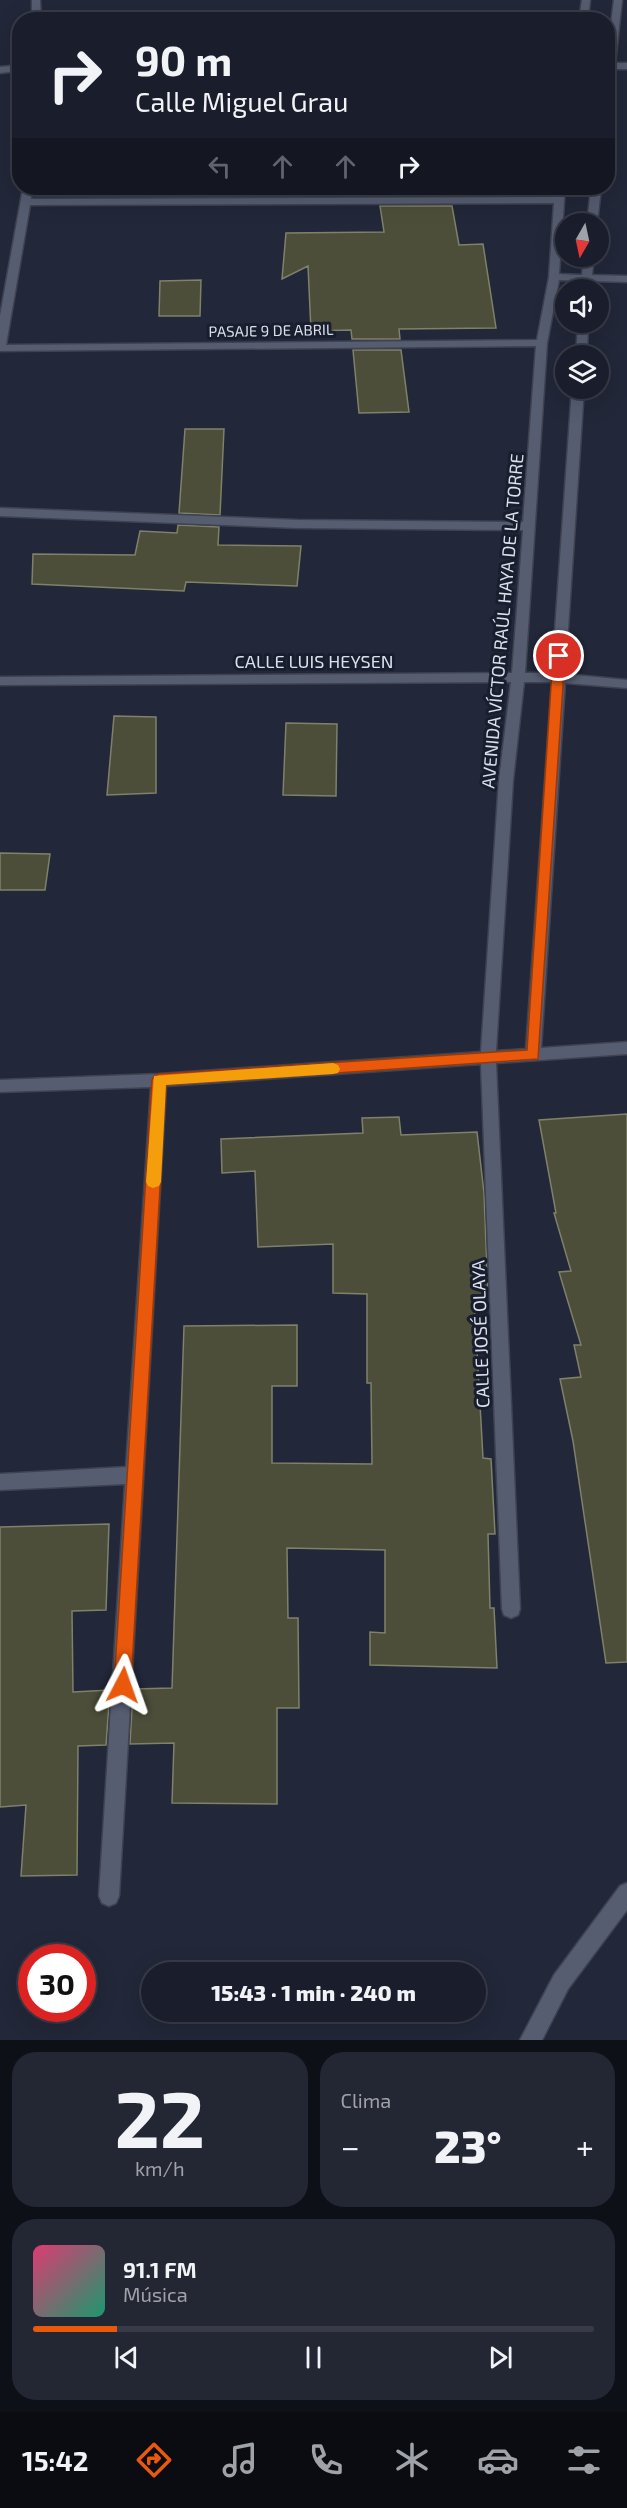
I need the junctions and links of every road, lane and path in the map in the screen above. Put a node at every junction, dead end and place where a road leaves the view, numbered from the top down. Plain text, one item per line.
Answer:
1 (618, 0) edge
2 (615, 20) edge
3 (28, 195) edge
4 (492, 195) edge
5 (559, 195) edge
6 (595, 195) edge
7 (27, 202) junction
8 (593, 213) edge
9 (587, 267) edge
10 (554, 276) junction
11 (586, 277) junction
12 (627, 279) edge
13 (542, 343) junction
14 (0, 347) edge
15 (577, 399) edge
16 (0, 512) edge
17 (529, 526) junction
18 (518, 677) junction
19 (557, 678) junction
20 (0, 681) edge
21 (627, 684) edge
22 (627, 1047) edge
23 (533, 1055) junction
24 (488, 1059) junction
25 (159, 1080) junction
26 (0, 1086) edge
27 (136, 1475) junction
28 (0, 1482) edge
29 (511, 1608) dead end
30 (627, 1893) edge
31 (109, 1896) dead end
32 (531, 2040) edge

1 - 2 street
3 - 7 street
4 - 7 street
5 - 10 street, AVENIDA VÍCTOR RAÚL HAYA DE LA TORRE
6 - 8 street
7 - 14 street
9 - 11 street
10 - 11 street
10 - 13 street, AVENIDA VÍCTOR RAÚL HAYA DE LA TORRE
11 - 12 street
13 - 14 street, PASAJE 9 DE ABRIL
13 - 17 street, AVENIDA VÍCTOR RAÚL HAYA DE LA TORRE
15 - 19 street
16 - 17 street
17 - 18 street, AVENIDA VÍCTOR RAÚL HAYA DE LA TORRE
18 - 19 street, CALLE LUIS HEYSEN
18 - 20 street, CALLE LUIS HEYSEN
18 - 24 street, AVENIDA VÍCTOR RAÚL HAYA DE LA TORRE
19 - 21 street, CALLE LUIS HEYSEN
19 - 23 street
22 - 23 street
23 - 24 street
24 - 25 street
24 - 29 street, CALLE JOSÉ OLAYA
25 - 26 street
25 - 27 street
27 - 28 street
27 - 31 street
30 - 32 street

